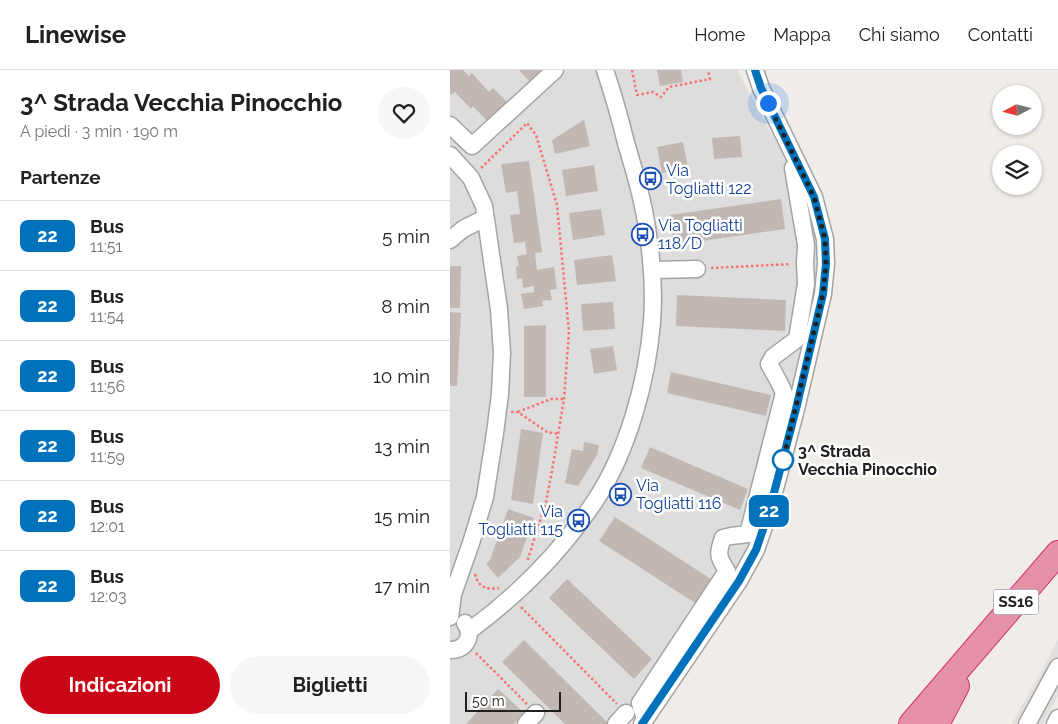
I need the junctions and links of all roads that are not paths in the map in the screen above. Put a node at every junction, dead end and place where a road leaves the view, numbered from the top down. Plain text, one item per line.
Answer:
1 (555, 70) edge
2 (605, 70) edge
3 (756, 70) edge
4 (450, 125) edge
5 (790, 149) junction
6 (450, 155) edge
7 (486, 218) junction
8 (450, 240) edge
9 (696, 269) road end
10 (652, 270) junction
11 (754, 536) junction
12 (1058, 553) edge
13 (450, 617) edge
14 (468, 637) junction
15 (450, 650) edge
16 (975, 650) junction
17 (1058, 667) edge
18 (1058, 718) edge
19 (643, 722) edge
20 (911, 724) edge
21 (937, 724) edge
22 (1027, 724) edge
23 (1055, 724) edge

1 - 4 street
2 - 10 street
3 - 5 street
5 - 11 street
5 - 11 street
6 - 7 street
7 - 8 street
7 - 13 street
9 - 10 street
10 - 14 street
11 - 19 street
11 - 19 street
12 - 16 highway, SS16
13 - 14 street
14 - 15 street
16 - 20 highway, SS16
16 - 21 highway
17 - 22 street
18 - 23 street

